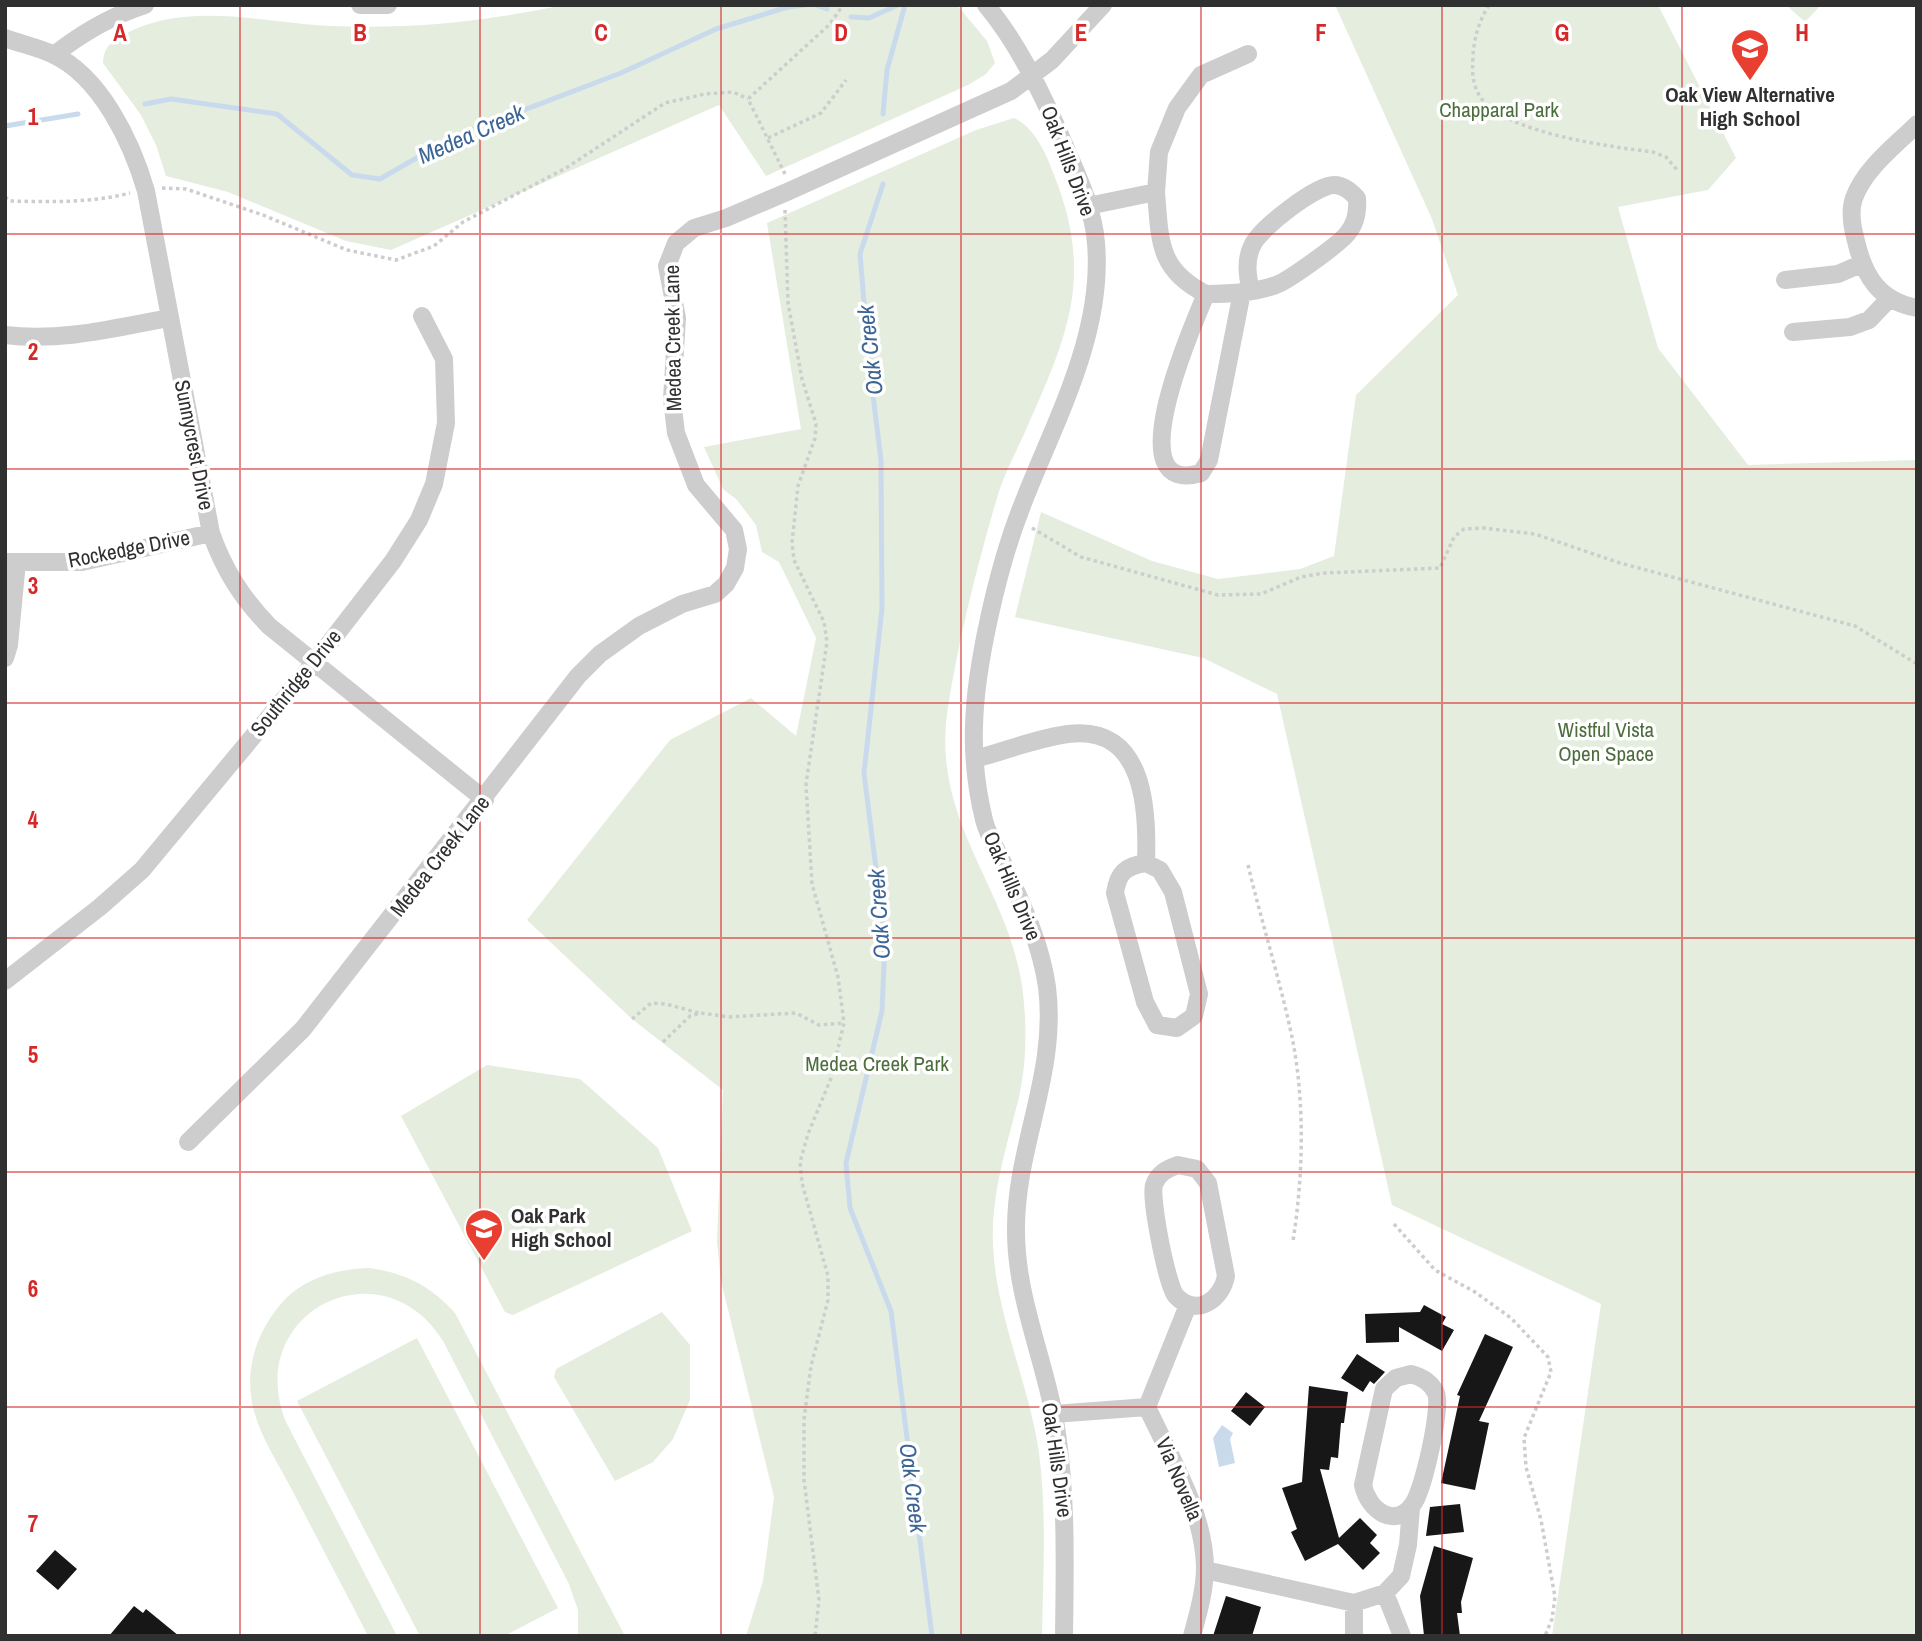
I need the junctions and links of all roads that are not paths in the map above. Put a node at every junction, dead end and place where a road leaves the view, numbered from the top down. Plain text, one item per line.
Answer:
1 (145, 5) edge
2 (360, 5) edge
3 (388, 5) edge
4 (986, 5) edge
5 (1103, 5) edge
6 (5, 38) edge
7 (1248, 54) dead end
8 (54, 55) junction
9 (1032, 76) junction
10 (1917, 124) edge
11 (1156, 192) junction
12 (1088, 206) junction
13 (1861, 264) junction
14 (1785, 280) dead end
15 (1247, 292) junction
16 (1206, 294) junction
17 (1889, 299) junction
18 (1917, 308) edge
19 (422, 316) dead end
20 (169, 318) junction
21 (1793, 332) dead end
22 (5, 335) edge
23 (211, 534) junction
24 (11, 562) edge
25 (5, 658) edge
26 (314, 663) junction
27 (975, 759) junction
28 (485, 800) junction
29 (1146, 863) junction
30 (5, 981) edge
31 (188, 1142) dead end
32 (1188, 1305) junction
33 (1147, 1407) junction
34 (1054, 1414) junction
35 (1411, 1508) junction
36 (1205, 1570) junction
37 (1385, 1593) junction
38 (1354, 1603) junction
39 (1063, 1636) edge
40 (1192, 1636) edge
41 (1354, 1636) edge
42 (1402, 1636) edge

1 - 8 street
2 - 3 street
4 - 9 street, Oak Hills Drive
5 - 9 street, Medea Creek Lane
6 - 8 street, Sunnycrest Drive
7 - 11 street
8 - 20 street, Sunnycrest Drive
9 - 12 street, Oak Hills Drive
9 - 28 street, Medea Creek Lane
10 - 13 street
11 - 12 street
11 - 16 street
12 - 27 street, Oak Hills Drive
13 - 14 street
13 - 17 street
15 - 15 street
15 - 16 street
15 - 16 street
17 - 18 street
17 - 21 street
19 - 26 street, Southridge Drive
20 - 22 street
20 - 23 street, Sunnycrest Drive
23 - 24 street, Rockedge Drive
23 - 26 street, Sunnycrest Drive
24 - 25 street
26 - 28 street, Sunnycrest Drive
26 - 30 street, Southridge Drive
27 - 29 street
27 - 34 street, Oak Hills Drive
28 - 31 street, Medea Creek Lane
29 - 29 street
32 - 32 street
32 - 33 street
33 - 34 street
33 - 36 street, Via Novella
34 - 39 street, Oak Hills Drive
35 - 35 street
35 - 37 street
36 - 38 street
36 - 40 street, Via Novella
37 - 38 street
37 - 42 street
38 - 41 street

